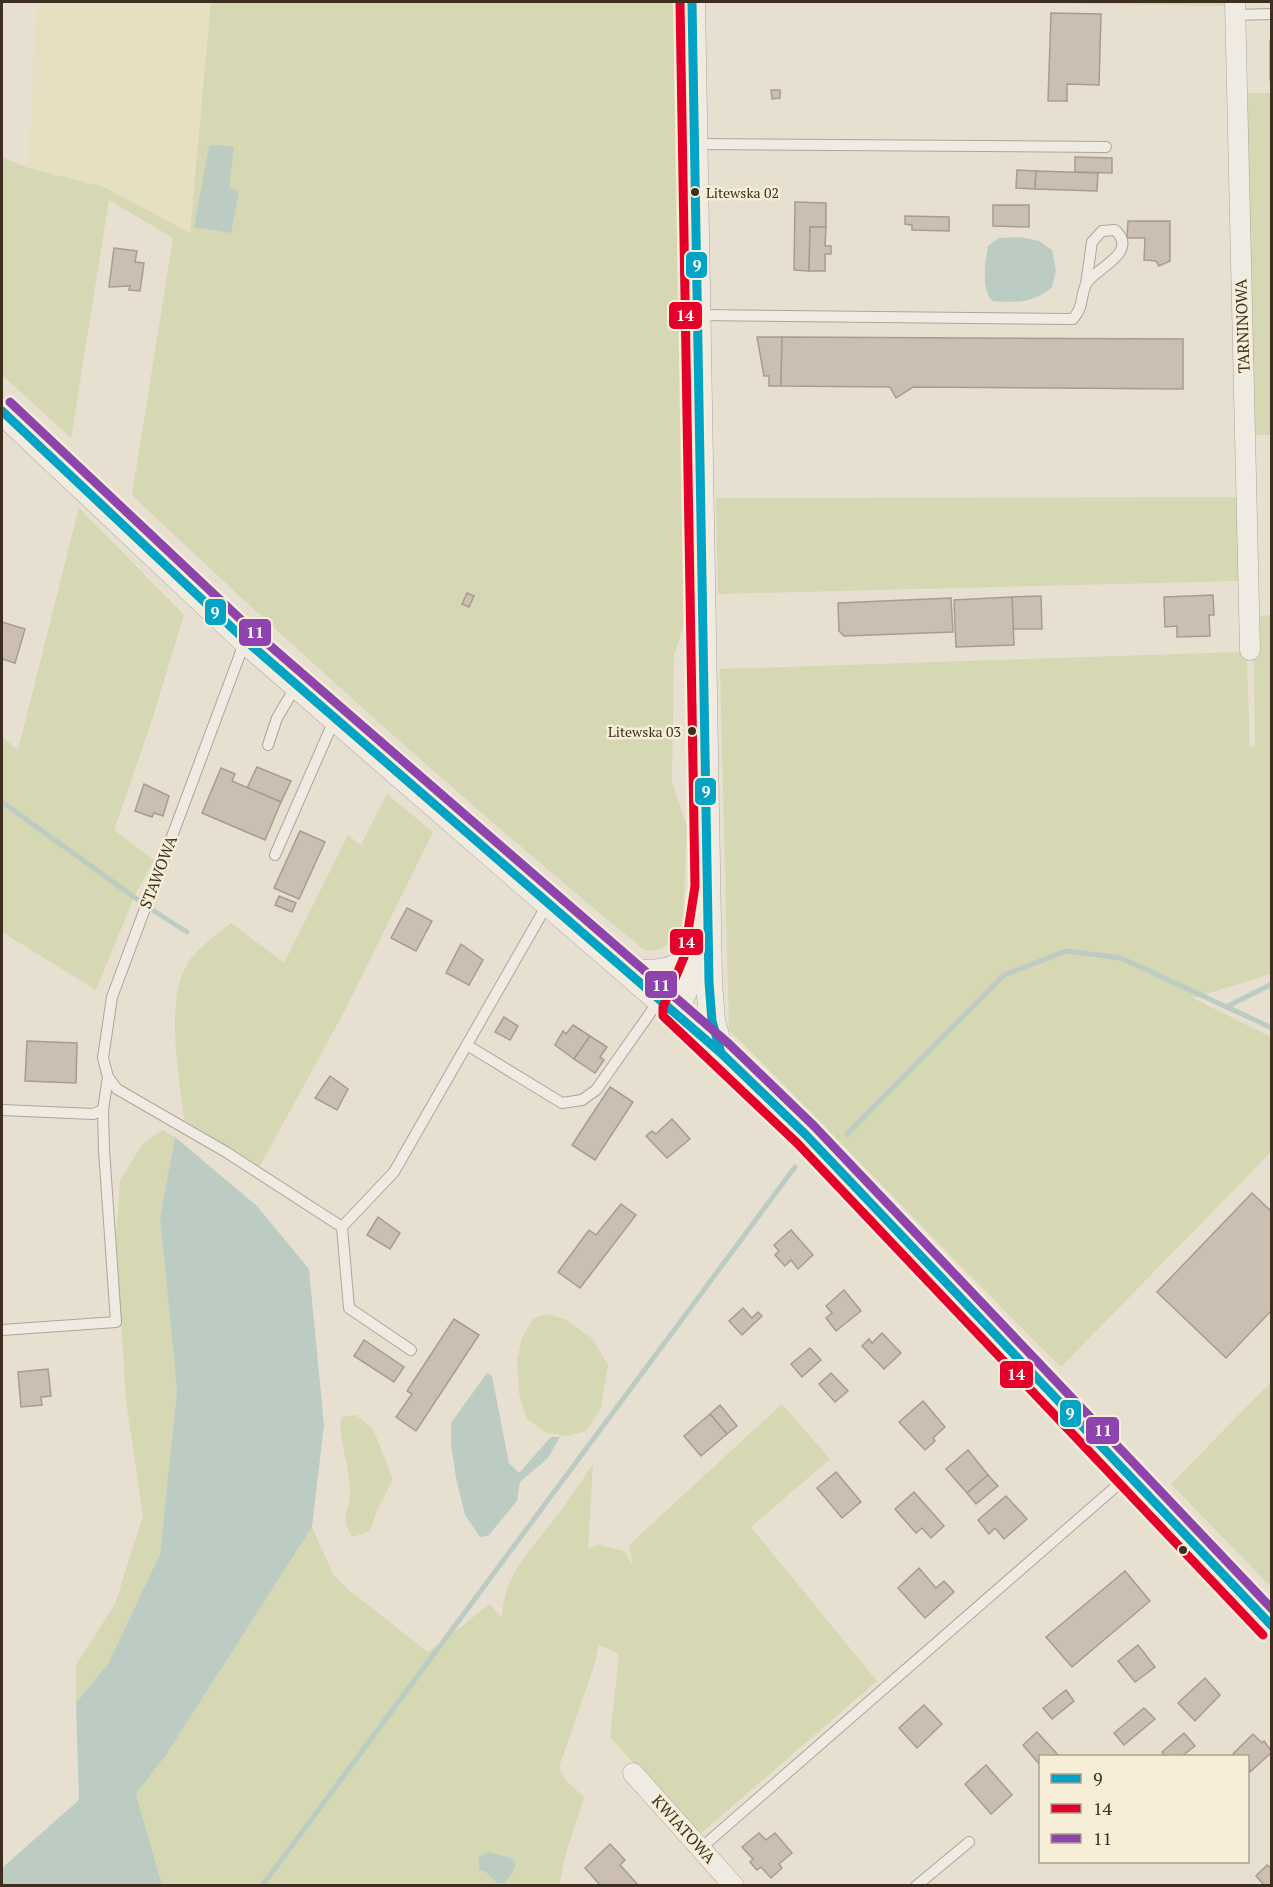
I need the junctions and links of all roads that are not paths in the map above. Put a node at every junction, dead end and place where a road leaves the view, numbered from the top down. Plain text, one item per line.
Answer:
1 (692, 2) edge
2 (1235, 8) edge
3 (1272, 14) edge
4 (694, 144) junction
5 (1106, 147) dead end
6 (1086, 284) junction
7 (697, 315) junction
8 (2, 411) edge
9 (246, 640) junction
10 (1250, 650) dead end
11 (297, 684) junction
12 (335, 717) junction
13 (268, 745) dead end
14 (275, 855) dead end
15 (707, 887) junction
16 (549, 902) junction
17 (696, 948) junction
18 (630, 972) junction
19 (709, 972) junction
20 (667, 1005) junction
21 (467, 1045) junction
22 (721, 1053) junction
23 (108, 1077) junction
24 (2, 1110) edge
25 (103, 1110) junction
26 (342, 1227) junction
27 (2, 1330) edge
28 (411, 1350) dead end
29 (1129, 1475) junction
30 (1272, 1627) edge
31 (633, 1773) dead end
32 (969, 1842) dead end
33 (701, 1848) junction
34 (734, 1886) edge
35 (916, 1886) edge

1 - 4 street
2 - 3 lane
2 - 10 street, TARNINOWA
4 - 5 lane
4 - 7 street
6 - 6 lane
6 - 7 lane
7 - 15 street
8 - 9 street
9 - 11 street
9 - 23 lane, STAWOWA
11 - 12 street
11 - 13 lane
12 - 14 lane
12 - 16 street
15 - 17 street
15 - 19 street
16 - 18 street
16 - 21 lane
17 - 18 street
17 - 20 street
18 - 20 street
19 - 20 street
19 - 22 street
20 - 21 lane
20 - 22 street
21 - 26 lane
22 - 29 street
23 - 25 lane, STAWOWA
23 - 26 lane
24 - 25 lane
25 - 27 lane, STAWOWA
26 - 28 lane
29 - 30 street
29 - 33 lane
31 - 33 street, KWIATOWA
32 - 35 lane
33 - 34 street, KWIATOWA

